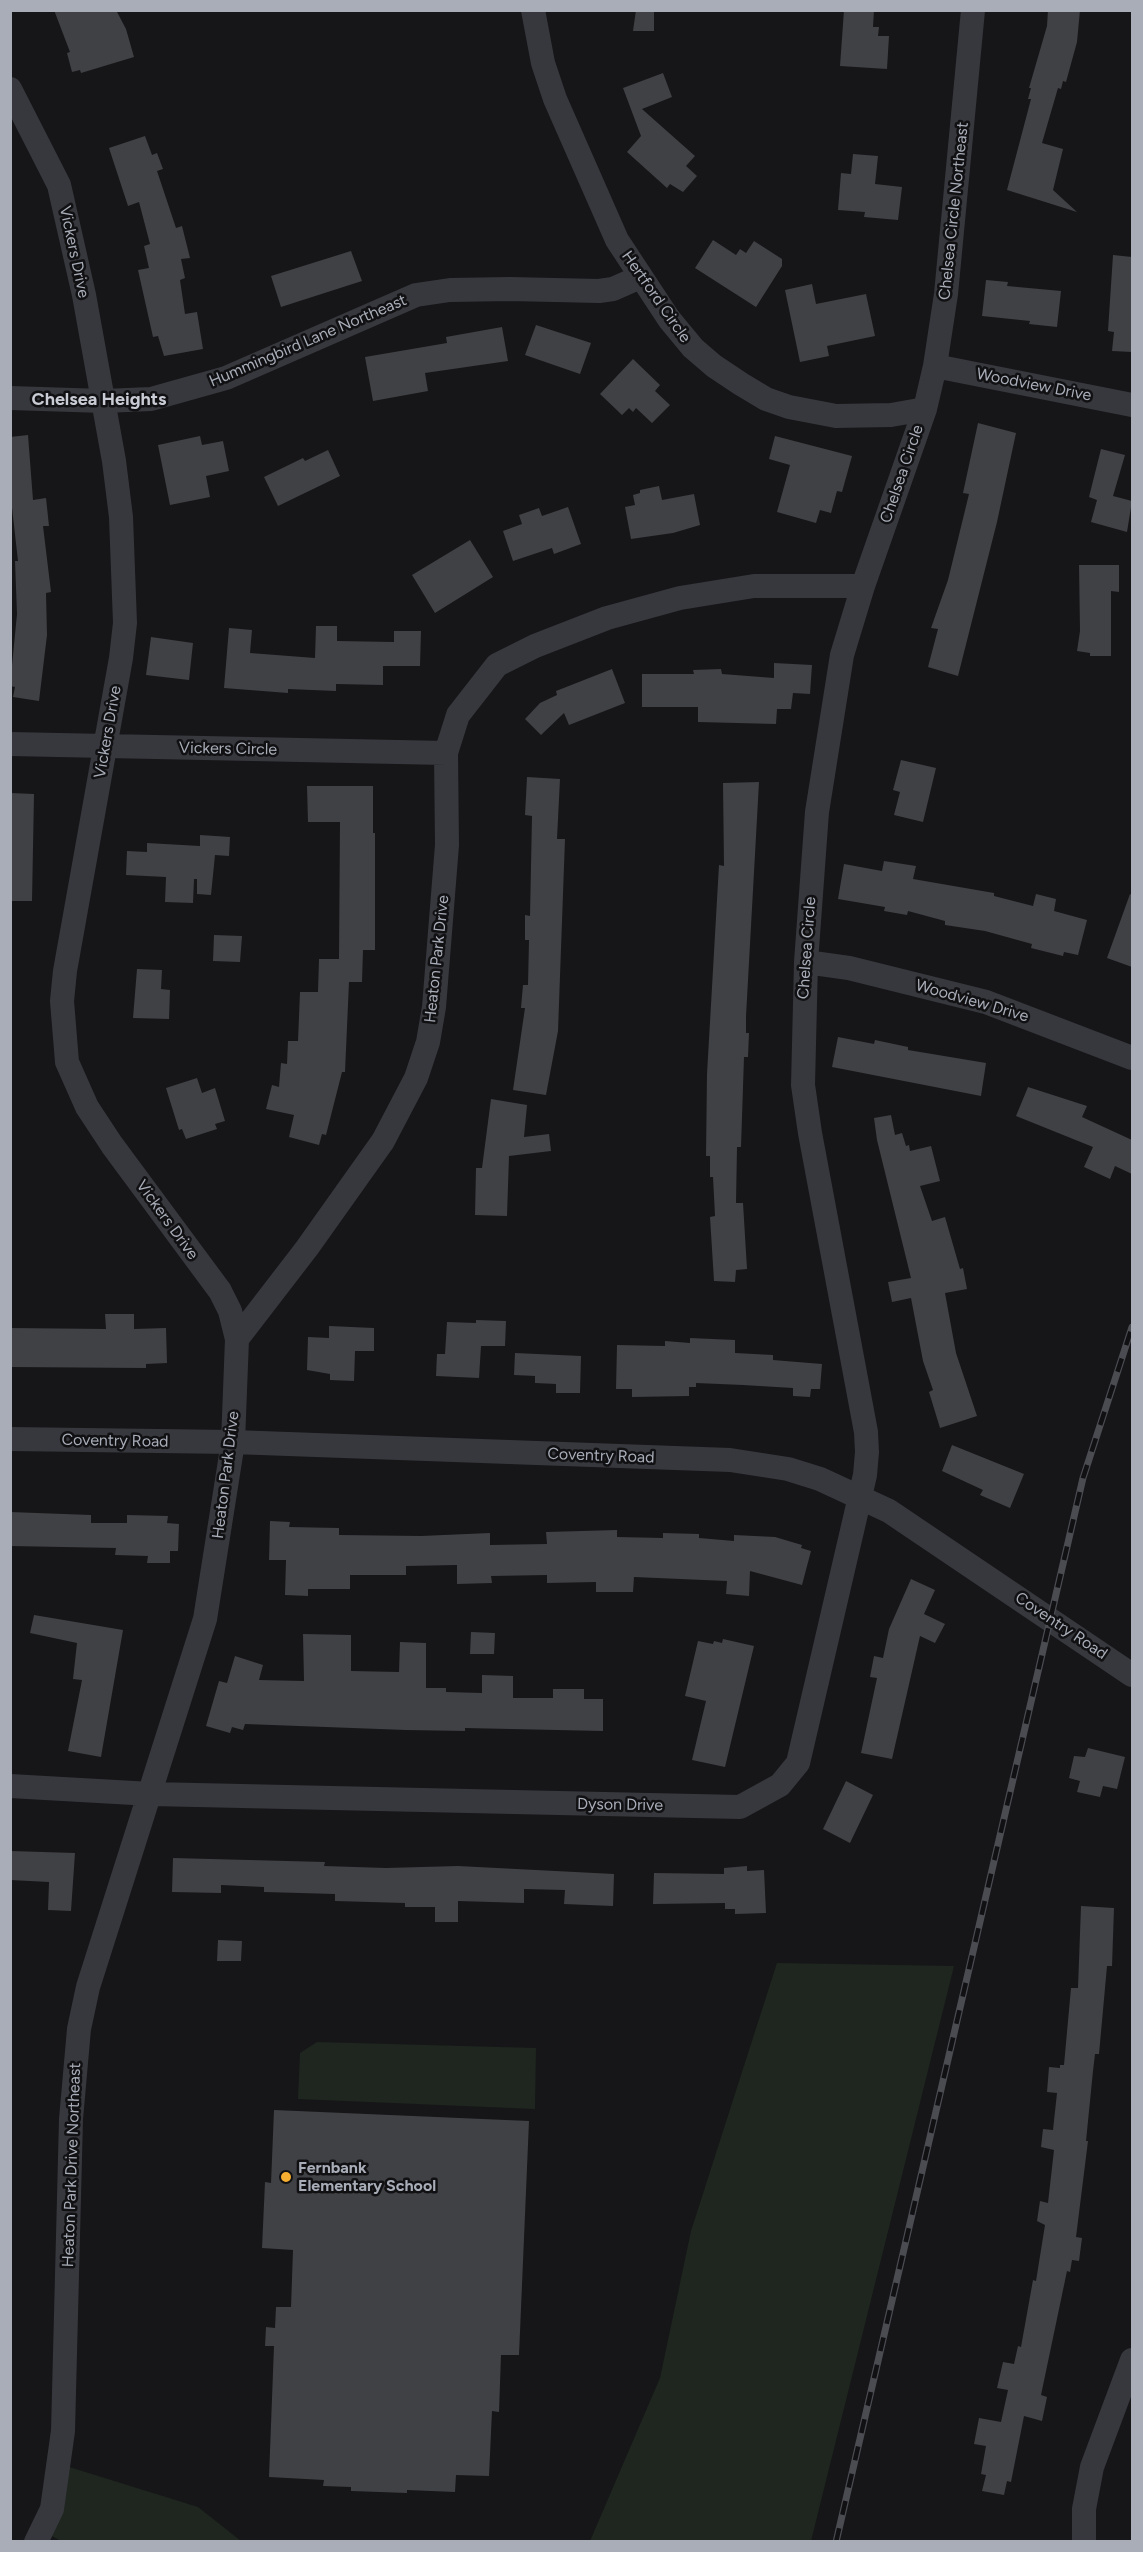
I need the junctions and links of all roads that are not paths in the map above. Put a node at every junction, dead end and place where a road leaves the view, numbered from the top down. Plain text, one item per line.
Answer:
1 (533, 10) edge
2 (973, 10) edge
3 (10, 88) edge
4 (640, 277) junction
5 (934, 366) junction
6 (10, 398) edge
7 (104, 401) junction
8 (1132, 405) edge
9 (925, 409) junction
10 (863, 586) junction
11 (10, 744) edge
12 (105, 747) junction
13 (446, 753) junction
14 (806, 962) junction
15 (1132, 1058) edge
16 (237, 1339) junction
17 (10, 1438) edge
18 (233, 1442) junction
19 (859, 1496) junction
20 (1132, 1675) edge
21 (10, 1786) edge
22 (151, 1794) junction
23 (1132, 2360) edge
24 (36, 2541) edge
25 (1084, 2541) edge

1 - 4 street, Hertford Circle
2 - 5 street, Chelsea Circle Northeast
3 - 7 street, Vickers Drive
4 - 7 street, Hummingbird Lane Northeast
4 - 9 street, Hertford Circle
5 - 8 street, Woodview Drive
5 - 9 street, Chelsea Circle Northeast
6 - 7 street, Hummingbird Lane Northeast
7 - 12 street, Vickers Drive
9 - 10 street, Chelsea Circle
10 - 13 street, Heaton Park Drive
10 - 14 street, Chelsea Circle
11 - 12 street, Vickers Circle
12 - 13 street, Vickers Circle
12 - 16 street, Vickers Drive
13 - 16 street, Heaton Park Drive
14 - 15 street, Woodview Drive
14 - 19 street, Chelsea Circle
16 - 18 street, Heaton Park Drive
17 - 18 street, Coventry Road
18 - 19 street, Coventry Road
18 - 22 street, Heaton Park Drive
19 - 20 street, Coventry Road
19 - 22 street, Dyson Drive
21 - 22 street, Dyson Drive
22 - 24 street, Heaton Park Drive Northeast
23 - 25 street

